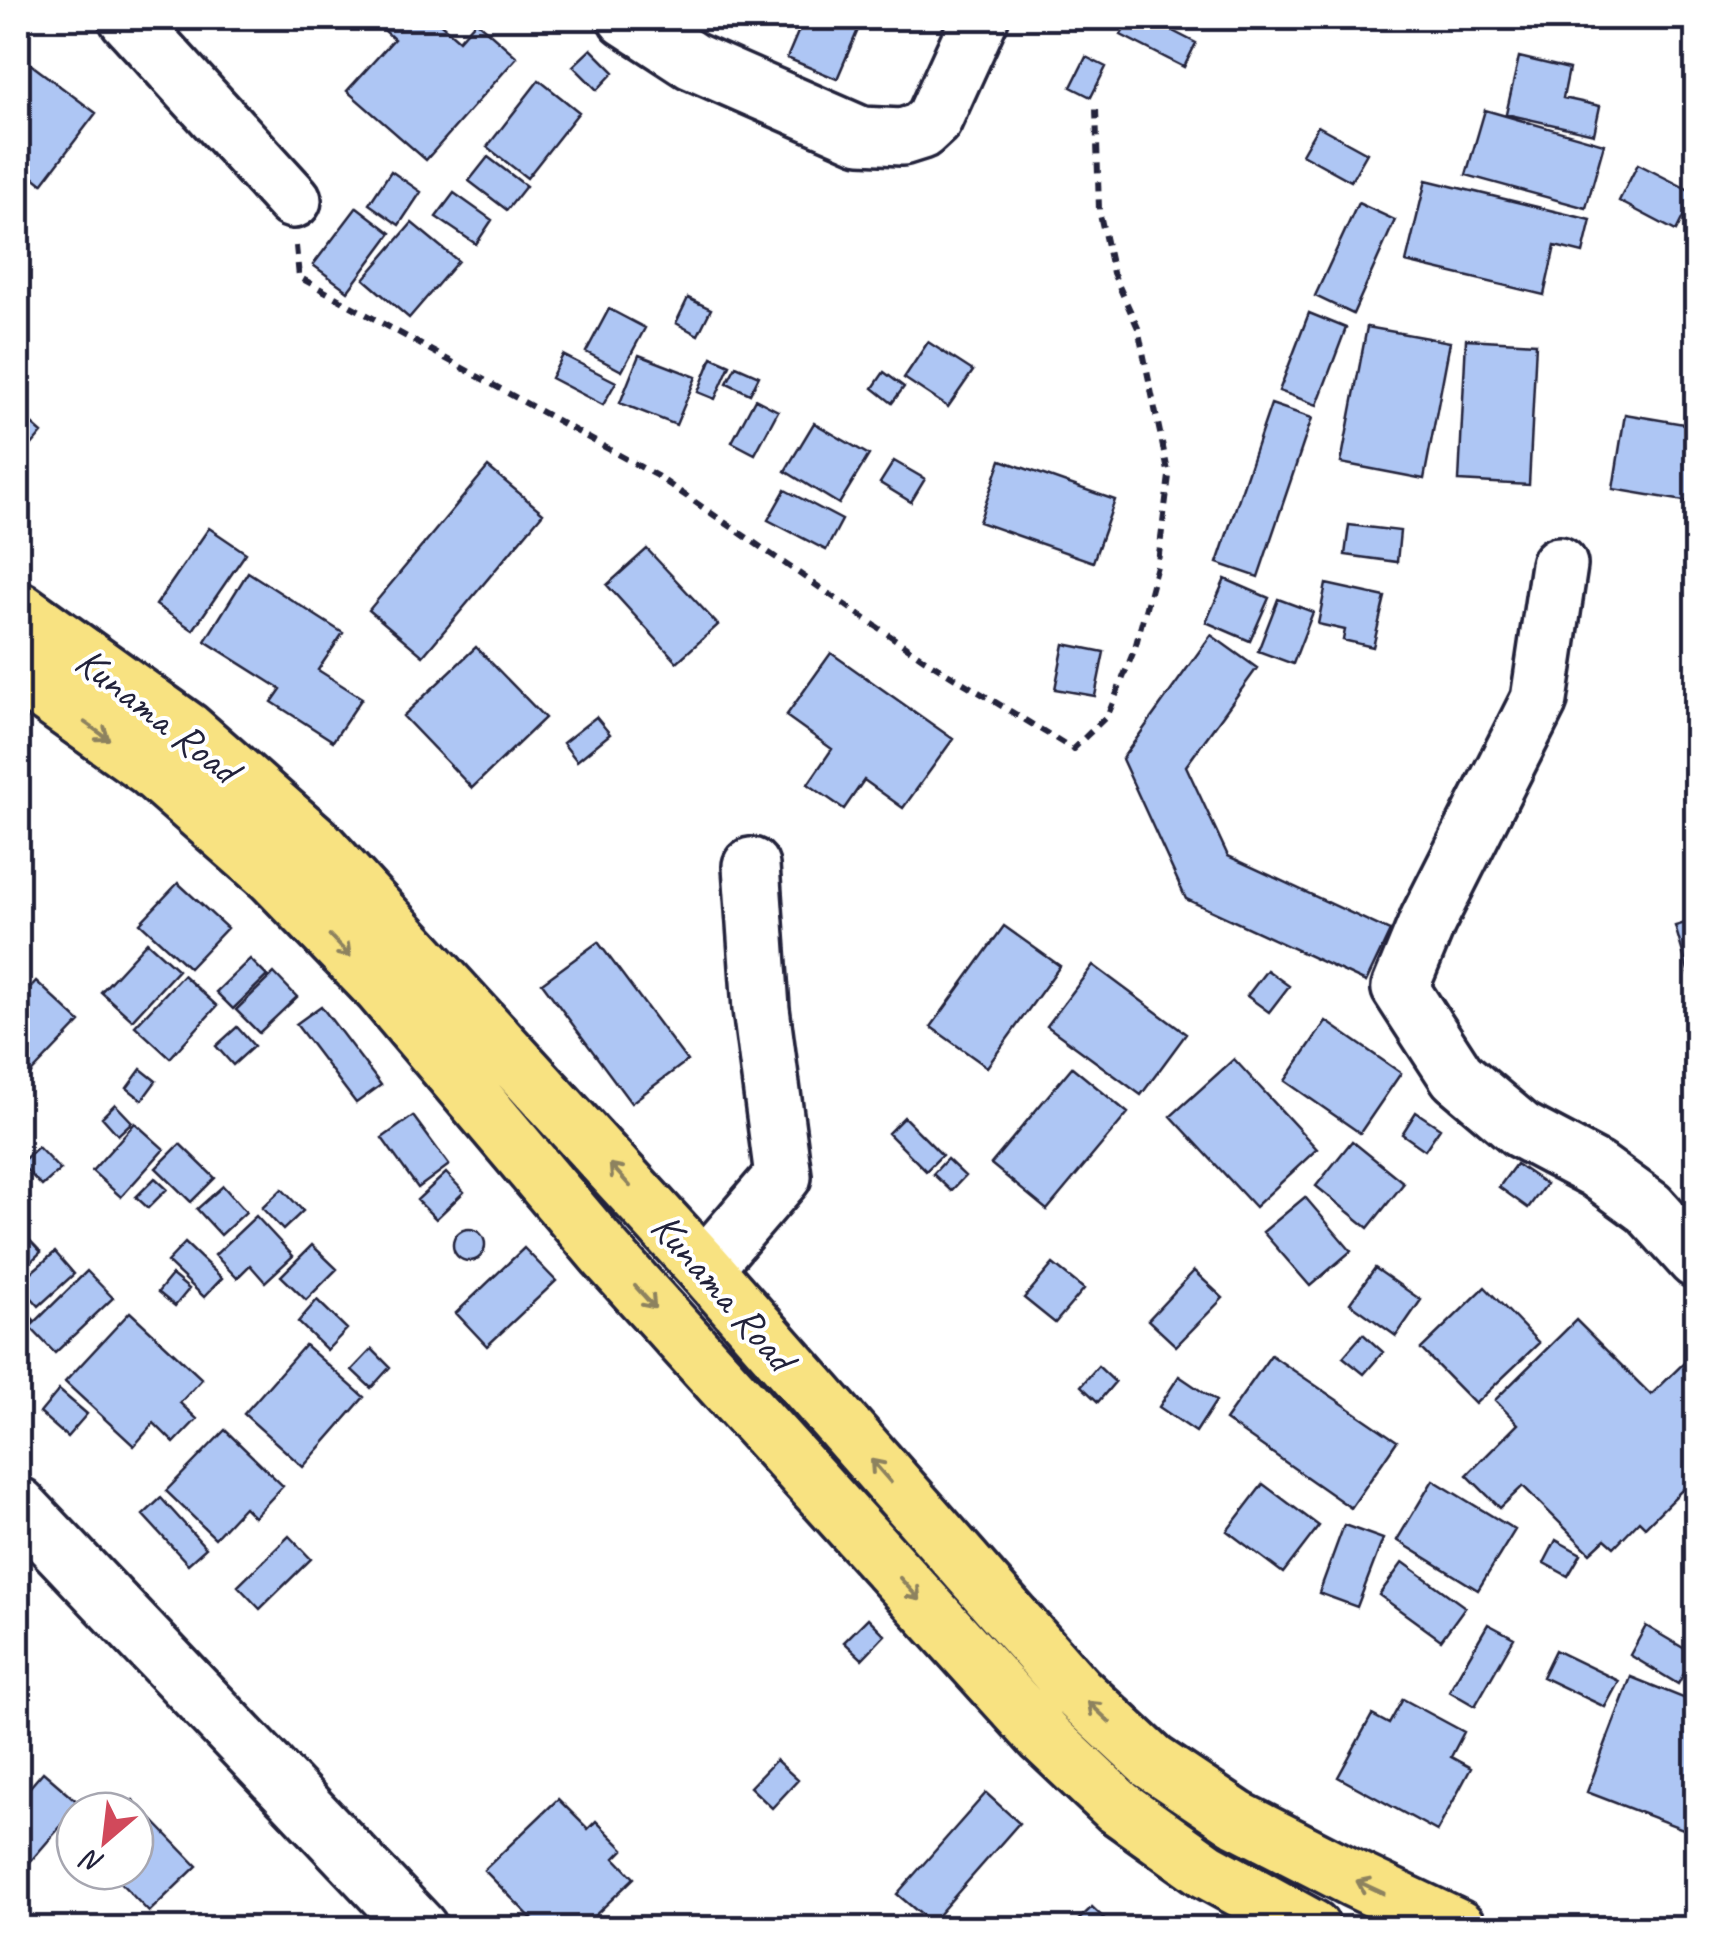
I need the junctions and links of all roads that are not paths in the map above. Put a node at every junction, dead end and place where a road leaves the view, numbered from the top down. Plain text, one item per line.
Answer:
1 (127, 18) edge
2 (626, 18) edge
3 (980, 18) edge
4 (292, 200) road end
5 (1560, 565) dead end
6 (18, 609) edge
7 (18, 674) edge
8 (751, 866) dead end
9 (1696, 1260) edge
10 (704, 1268) junction
11 (18, 1505) edge
12 (419, 1928) edge
13 (1312, 1928) edge
14 (1458, 1928) edge

1 - 4 street
2 - 3 street
5 - 9 street
10 -> 6 main road, Kunama Road
7 -> 13 main road, Kunama Road
8 - 10 street
14 -> 10 main road, Kunama Road
11 - 12 street

